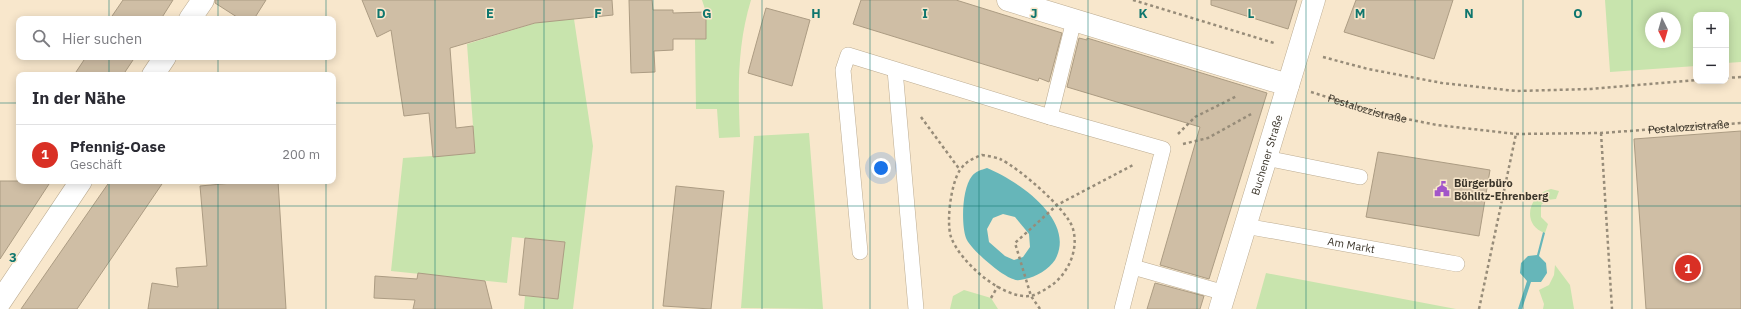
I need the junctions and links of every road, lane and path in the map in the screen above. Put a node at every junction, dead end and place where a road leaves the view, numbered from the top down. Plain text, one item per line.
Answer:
1 (203, 0) edge
2 (1011, 0) edge
3 (1133, 0) edge
4 (1314, 0) edge
5 (192, 16) edge
6 (1074, 20) junction
7 (1299, 50) junction
8 (163, 60) edge
9 (895, 70) junction
10 (155, 72) edge
11 (1741, 77) edge
12 (1729, 78) edge
13 (1693, 80) edge
14 (1288, 85) junction
15 (1239, 94) dead end
16 (1255, 112) dead end
17 (919, 114) dead end
18 (1050, 117) junction
19 (1741, 123) edge
20 (1516, 134) junction
21 (1601, 134) junction
22 (1163, 148) junction
23 (1266, 158) junction
24 (960, 170) junction
25 (1360, 176) dead end
26 (79, 184) edge
27 (1057, 205) junction
28 (1245, 226) junction
29 (860, 252) dead end
30 (1457, 264) dead end
31 (1133, 267) junction
32 (998, 286) junction
33 (1031, 296) junction
34 (991, 298) dead end
35 (1222, 301) edge
36 (0, 302) edge
37 (916, 309) edge
38 (1040, 309) edge
39 (1122, 309) edge
40 (1479, 309) edge
41 (1612, 309) edge

1 - 5 street
2 - 6 street
3 - 7 path
4 - 7 street, Buchener Straße
6 - 14 street
6 - 18 lane
7 - 13 path
7 - 14 street, Buchener Straße
8 - 10 street
9 - 18 lane
9 - 29 lane
9 - 37 lane
11 - 12 path
14 - 20 path, Pestalozzistraße
14 - 23 street, Buchener Straße
15 - 22 path
16 - 22 path
17 - 24 path
18 - 22 lane
19 - 21 path, Pestalozzistraße
20 - 21 path, Pestalozzistraße
20 - 40 path
21 - 41 path
22 - 27 path
22 - 31 lane
23 - 25 lane
23 - 28 street, Buchener Straße
24 - 27 path
24 - 32 path
26 - 36 street
27 - 33 path
27 - 33 path
28 - 30 lane, Am Markt
28 - 35 street, Buchener Straße
31 - 35 lane
31 - 39 lane
32 - 33 path
32 - 34 path
33 - 38 path

